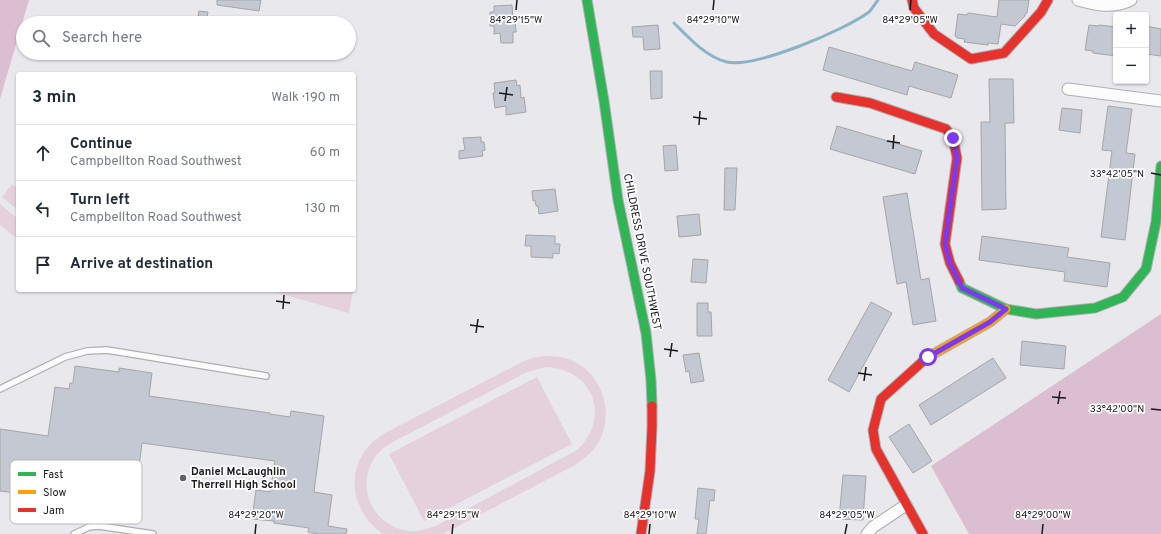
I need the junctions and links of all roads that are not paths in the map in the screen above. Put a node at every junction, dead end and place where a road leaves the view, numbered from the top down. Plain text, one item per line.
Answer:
1 (588, 0) edge
2 (912, 0) edge
3 (1048, 0) edge
4 (1078, 0) edge
5 (1131, 0) edge
6 (1068, 89) dead end
7 (836, 97) dead end
8 (1161, 101) edge
9 (1161, 166) edge
10 (1006, 309) junction
11 (266, 376) dead end
12 (0, 389) edge
13 (906, 505) junction
14 (74, 534) edge
15 (153, 534) edge
16 (640, 534) edge
17 (867, 534) edge
18 (924, 534) edge

1 - 16 street, CHILDRESS DRIVE SOUTHWEST
2 - 3 street
4 - 5 street
6 - 8 street
7 - 10 street
9 - 10 street
10 - 13 street
11 - 12 lane
13 - 17 street
13 - 18 street
14 - 15 lane

